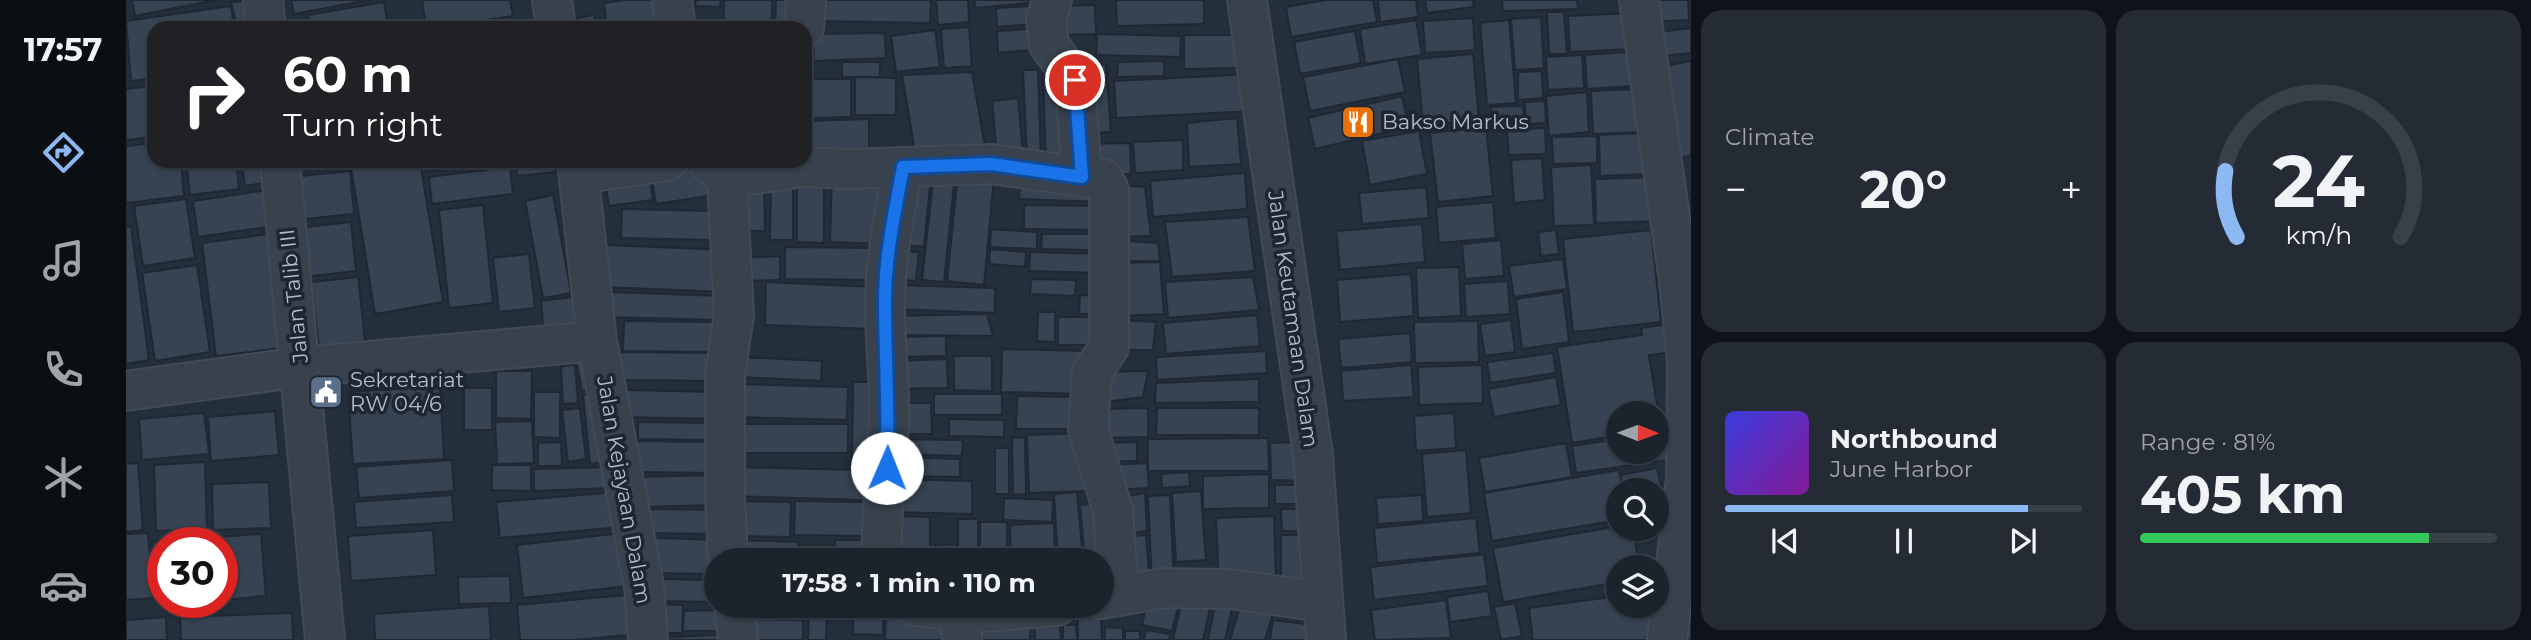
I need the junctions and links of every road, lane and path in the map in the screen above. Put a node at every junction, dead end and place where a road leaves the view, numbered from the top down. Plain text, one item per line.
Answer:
1 (263, 0) edge
2 (552, 0) edge
3 (672, 0) edge
4 (806, 0) edge
5 (1052, 0) edge
6 (1247, 0) edge
7 (1639, 0) edge
8 (265, 21) edge
9 (555, 21) edge
10 (675, 21) edge
11 (804, 21) edge
12 (812, 165) edge
13 (903, 167) junction
14 (281, 168) edge
15 (578, 168) edge
16 (717, 169) edge
17 (1082, 177) junction
18 (597, 341) junction
19 (301, 367) junction
20 (126, 391) edge
21 (727, 548) edge
22 (881, 548) edge
23 (1112, 548) edge
24 (1114, 596) edge
25 (1323, 603) junction
26 (735, 618) edge
27 (943, 618) edge
28 (960, 625) edge
29 (325, 640) edge
30 (648, 640) edge
31 (738, 640) edge
32 (1326, 640) edge
33 (1667, 640) edge

1 - 8 street
2 - 9 street
3 - 10 street
4 - 11 street
5 - 17 street
6 - 25 street, Jalan Keutamaan Dalam
7 - 33 street
12 - 13 street
13 - 17 street
13 - 22 street
14 - 19 street, Jalan Talib III
15 - 18 street, Jalan Kejayaan Dalam
16 - 21 street
17 - 23 street
18 - 19 street
18 - 30 street, Jalan Kejayaan Dalam
19 - 20 street
19 - 29 street, Jalan Talib III
24 - 25 street
25 - 32 street, Jalan Keutamaan Dalam
26 - 31 street
27 - 28 street

